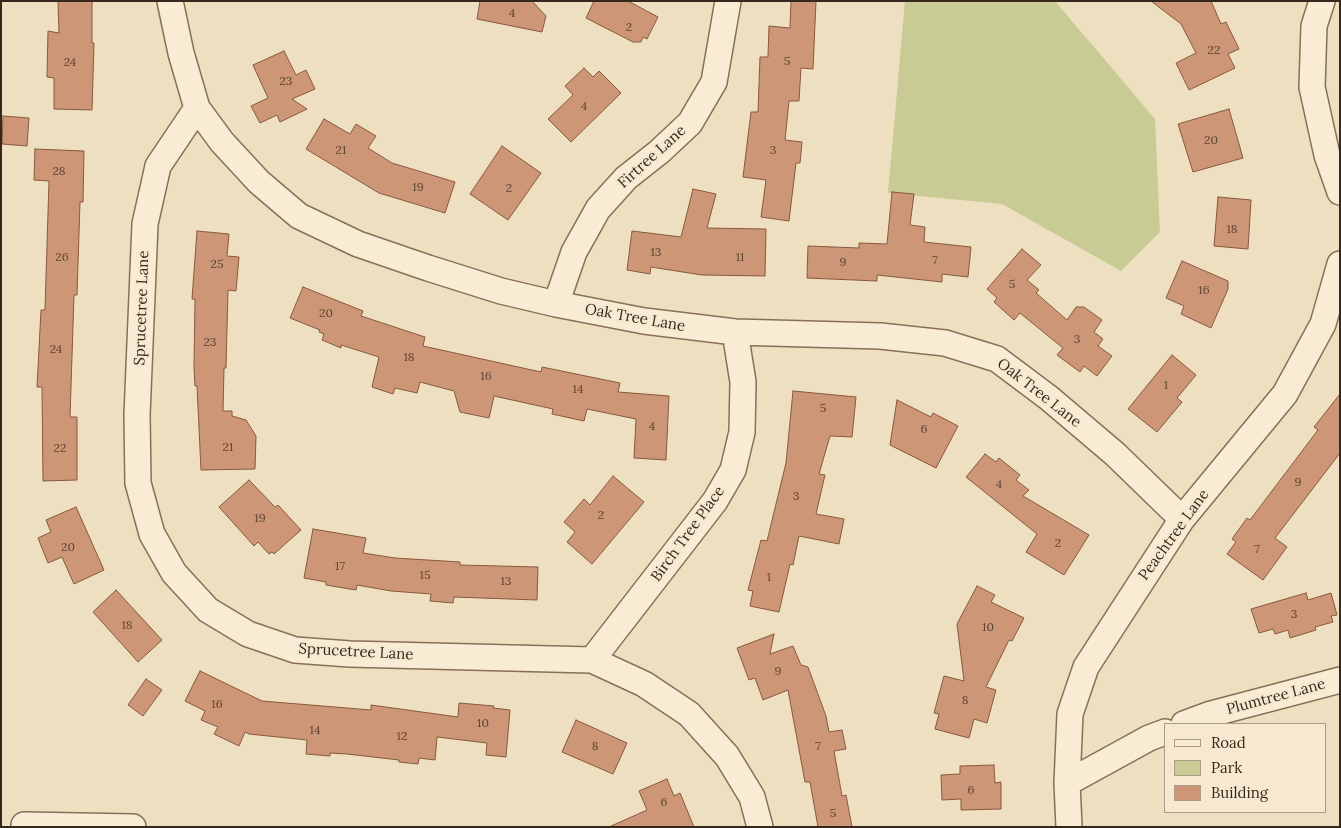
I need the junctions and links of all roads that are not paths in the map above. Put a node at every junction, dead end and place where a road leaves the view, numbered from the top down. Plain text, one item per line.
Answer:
1 (170, 1) edge
2 (728, 1) edge
3 (1322, 1) edge
4 (197, 108) junction
5 (1340, 192) edge
6 (1340, 264) edge
7 (556, 304) junction
8 (735, 332) junction
9 (1182, 519) junction
10 (592, 660) junction
11 (1340, 680) edge
12 (1187, 723) edge
13 (1164, 732) edge
14 (1067, 783) junction
15 (24, 825) dead end
16 (133, 827) edge
17 (760, 827) edge
18 (1069, 827) edge

1 - 4 street, Oak Tree Lane
2 - 7 street, Firtree Lane
3 - 5 street
4 - 7 street, Oak Tree Lane
4 - 10 street, Sprucetree Lane
6 - 9 street, Peachtree Lane
7 - 8 street, Oak Tree Lane
8 - 9 street, Oak Tree Lane
8 - 10 street, Birch Tree Place
9 - 14 street, Peachtree Lane
10 - 17 street, Sprucetree Lane
11 - 12 street, Plumtree Lane
13 - 14 street
14 - 18 street, Peachtree Lane
15 - 16 street

